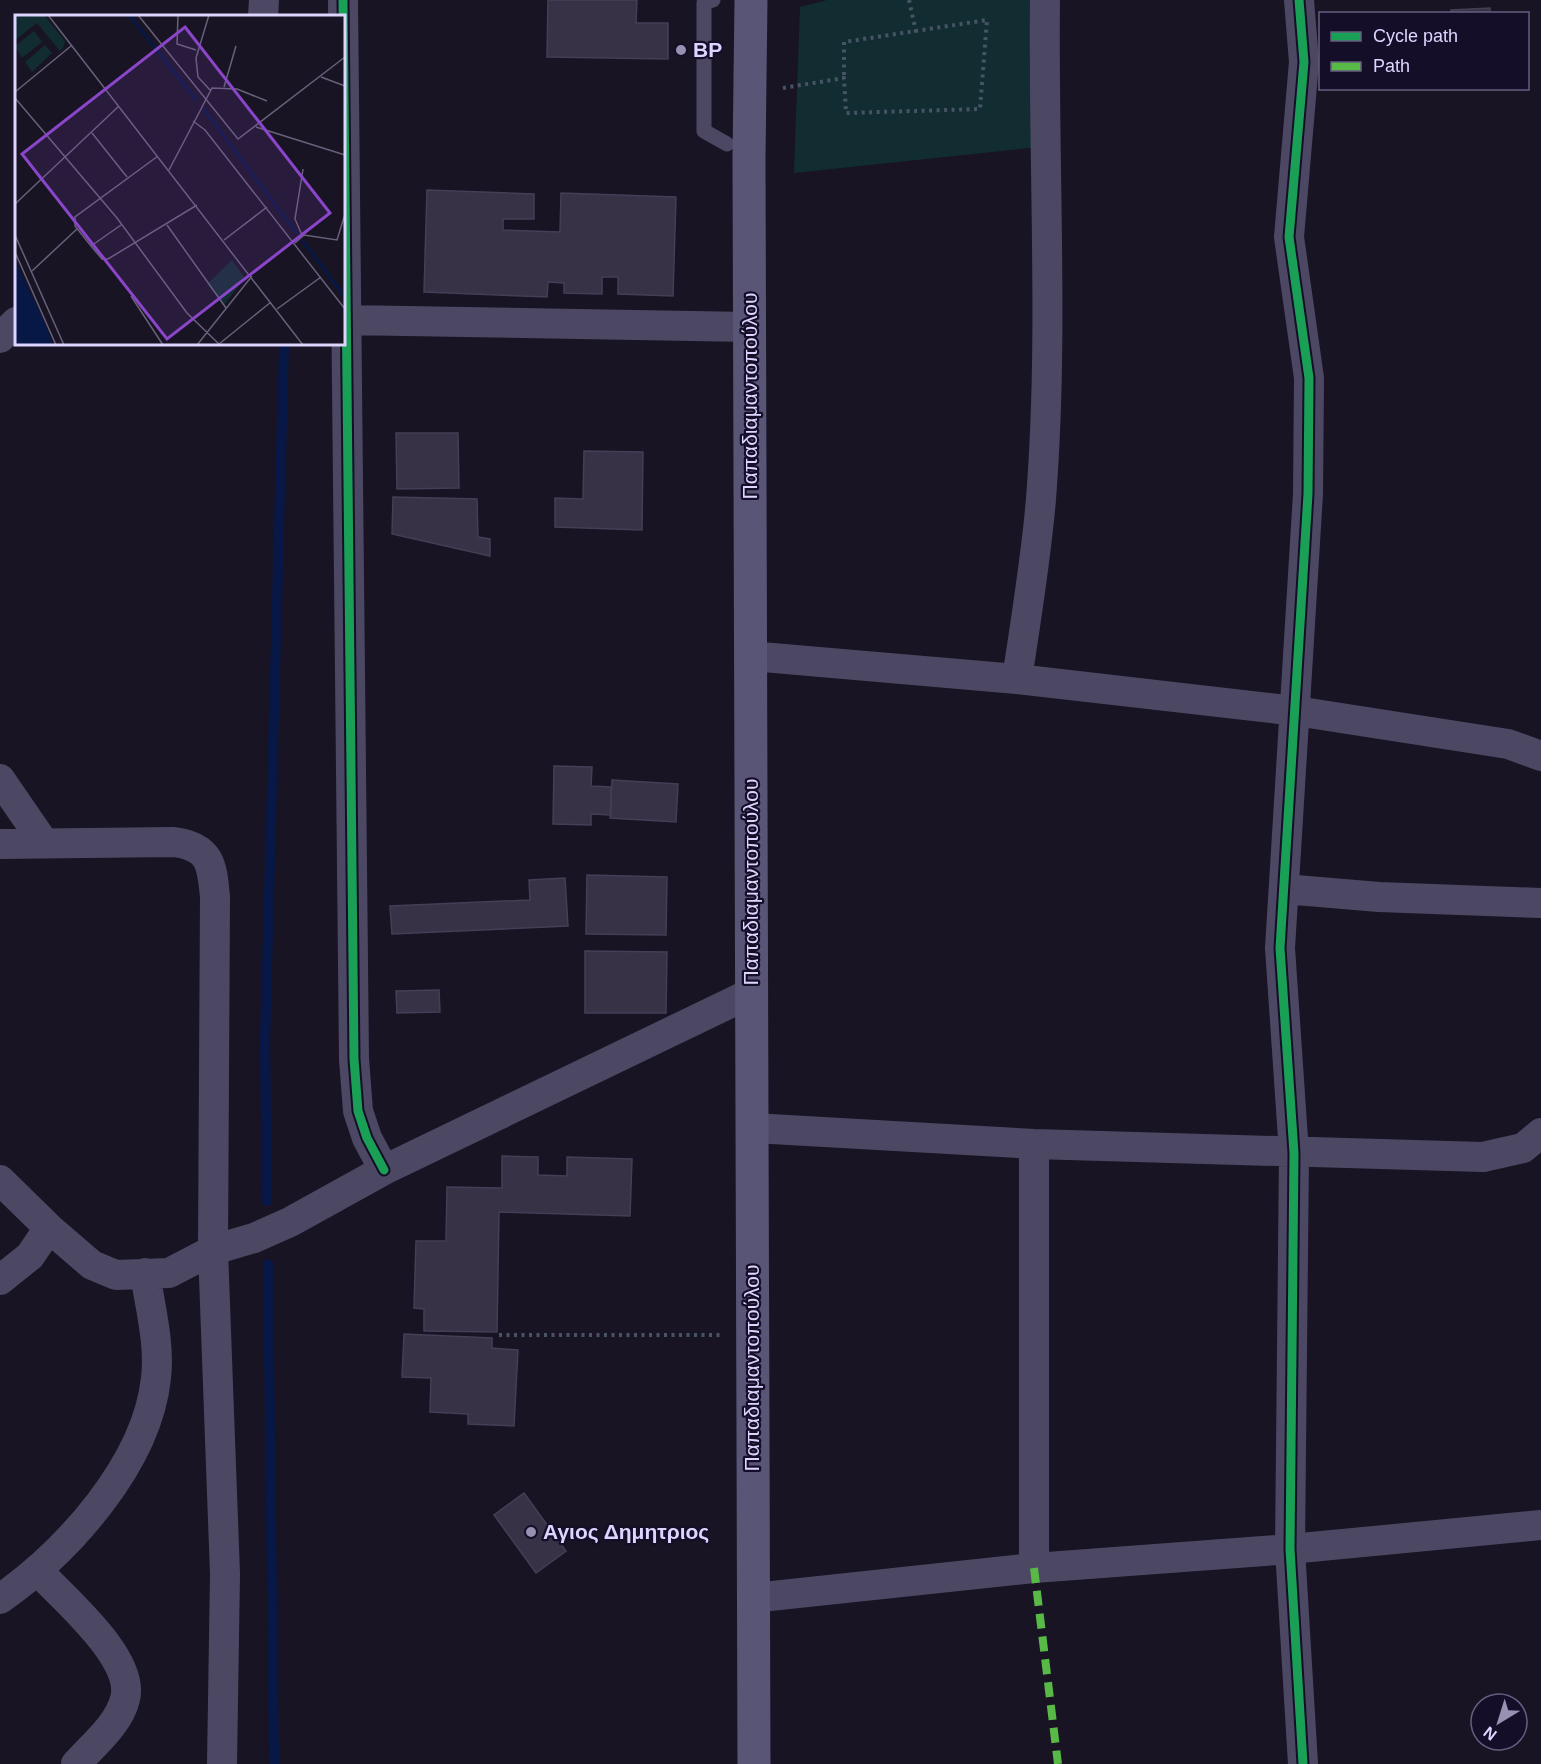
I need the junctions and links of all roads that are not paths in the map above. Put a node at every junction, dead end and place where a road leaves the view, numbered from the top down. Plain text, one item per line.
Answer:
1 (264, 0) edge
2 (343, 0) edge
3 (713, 0) edge
4 (751, 0) edge
5 (1046, 0) edge
6 (1299, 0) edge
7 (263, 15) edge
8 (343, 15) edge
9 (727, 144) dead end
10 (345, 213) edge
11 (346, 320) junction
12 (15, 323) edge
13 (749, 327) junction
14 (0, 338) edge
15 (750, 656) junction
16 (1017, 679) junction
17 (1296, 711) junction
18 (1541, 756) edge
19 (0, 779) edge
20 (44, 843) junction
21 (0, 844) edge
22 (1284, 889) junction
23 (1541, 903) edge
24 (752, 993) junction
25 (752, 1128) junction
26 (1541, 1133) edge
27 (1034, 1144) junction
28 (1294, 1153) junction
29 (384, 1170) junction
30 (0, 1180) edge
31 (49, 1228) junction
32 (213, 1250) junction
33 (145, 1273) junction
34 (0, 1280) edge
35 (1541, 1525) edge
36 (1290, 1549) junction
37 (1034, 1568) junction
38 (38, 1571) junction
39 (753, 1598) junction
40 (0, 1599) edge
41 (75, 1764) edge
42 (222, 1764) edge
43 (754, 1764) edge
44 (1303, 1764) edge

1 - 7 street
2 - 8 street
3 - 9 lane
4 - 13 main road, Παπαδιαμαντοπούλου
5 - 16 street
6 - 17 street
10 - 11 street
11 - 13 street
11 - 29 street
12 - 14 street
13 - 15 main road, Παπαδιαμαντοπούλου
15 - 16 street
15 - 24 main road, Παπαδιαμαντοπούλου
16 - 17 street
17 - 18 street
17 - 22 street
19 - 20 street
20 - 21 street
20 - 32 street
22 - 23 street
22 - 28 street
24 - 25 main road, Παπαδιαμαντοπούλου
24 - 29 street
25 - 27 street
25 - 39 main road, Παπαδιαμαντοπούλου
26 - 28 street
27 - 28 street
27 - 37 street
28 - 36 street
29 - 32 street
30 - 31 street
31 - 33 street
31 - 34 street
32 - 33 street
32 - 42 street
33 - 38 street
35 - 36 street
36 - 37 street
36 - 44 street
37 - 39 street
38 - 40 street
38 - 41 street
39 - 43 main road, Παπαδιαμαντοπούλου

